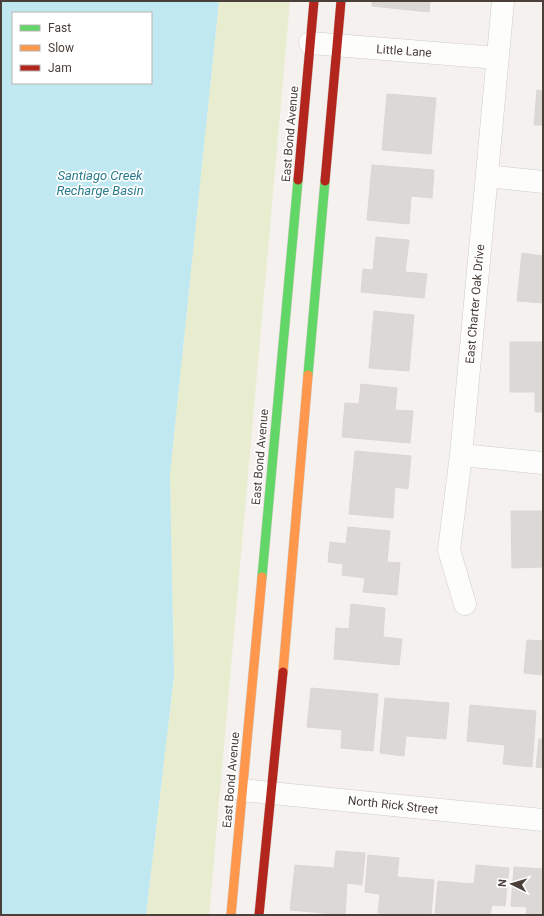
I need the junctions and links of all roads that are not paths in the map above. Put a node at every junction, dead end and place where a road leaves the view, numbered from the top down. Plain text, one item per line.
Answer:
1 (314, 1) edge
2 (341, 1) edge
3 (503, 1) edge
4 (310, 43) junction
5 (337, 46) junction
6 (497, 58) junction
7 (487, 176) junction
8 (543, 182) edge
9 (462, 455) junction
10 (543, 463) edge
11 (465, 604) dead end
12 (242, 790) junction
13 (270, 793) junction
14 (543, 820) edge
15 (231, 915) edge
16 (259, 915) edge

1 - 4 street, East Bond Avenue
2 - 5 street
3 - 6 street, East Charter Oak Drive
4 - 5 street, Little Lane
4 - 12 street, East Bond Avenue
5 - 6 street, Little Lane
5 - 13 street
6 - 7 street, East Charter Oak Drive
7 - 8 street
7 - 9 street, East Charter Oak Drive
9 - 10 street
9 - 11 street, East Charter Oak Drive
12 - 13 street, North Rick Street
12 - 15 street, East Bond Avenue
13 - 14 street, North Rick Street
13 - 16 street

